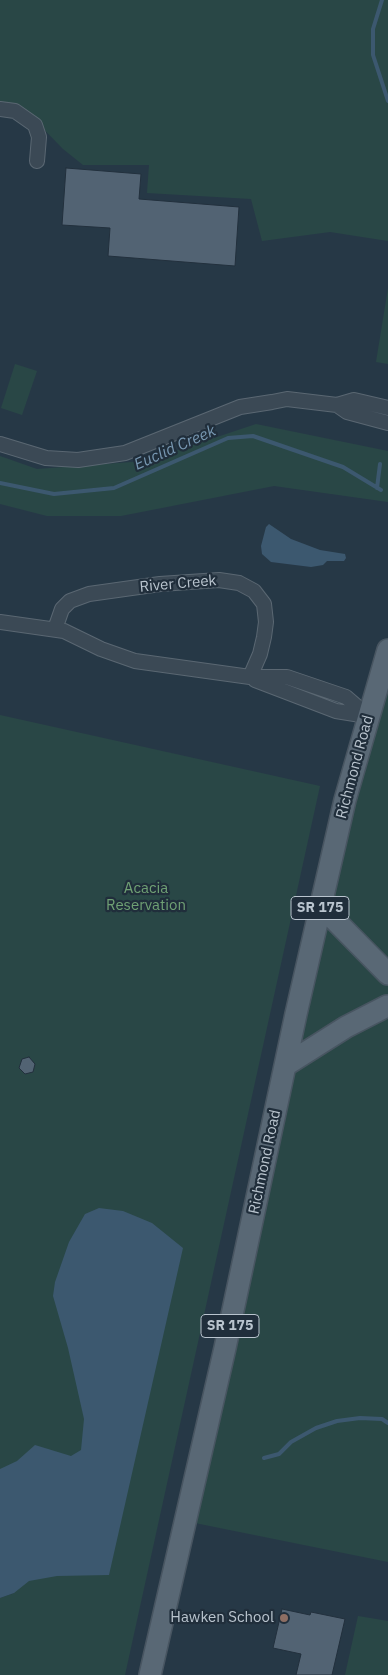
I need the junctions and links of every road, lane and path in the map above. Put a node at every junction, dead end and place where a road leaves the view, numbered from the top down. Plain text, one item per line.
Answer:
1 (0, 109) edge
2 (37, 161) dead end
3 (337, 405) junction
4 (388, 408) edge
5 (388, 423) edge
6 (0, 444) edge
7 (0, 622) edge
8 (55, 629) junction
9 (388, 650) edge
10 (250, 677) junction
11 (368, 716) junction
12 (321, 906) junction
13 (388, 974) edge
14 (387, 1006) edge
15 (286, 1065) junction
16 (150, 1675) edge

1 - 2 street
3 - 4 street
3 - 5 street
3 - 6 street
7 - 8 street
8 - 10 street
8 - 10 street, River Creek
9 - 11 main road, Richmond Road / SR 175
10 - 11 street
11 - 12 main road, Richmond Road / SR 175
12 - 13 main road
12 - 15 main road, Richmond Road / SR 175
14 - 15 main road
15 - 16 main road, Richmond Road / SR 175

